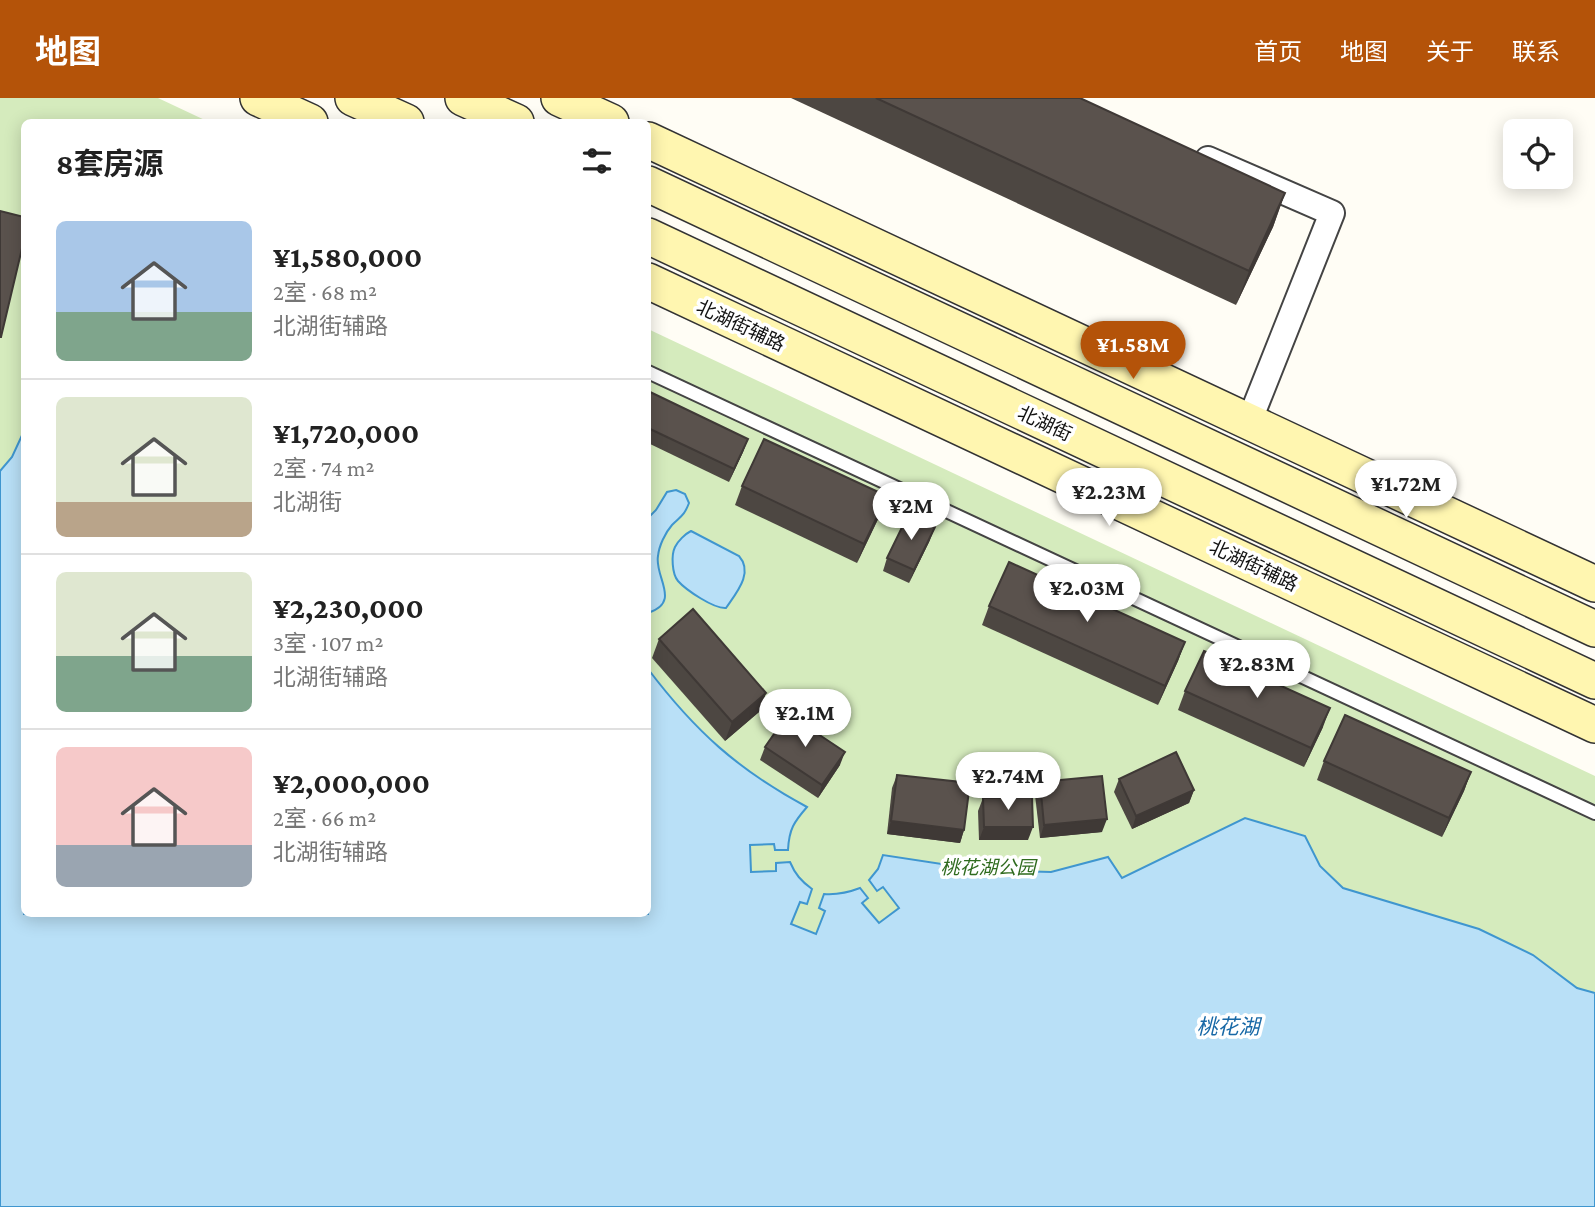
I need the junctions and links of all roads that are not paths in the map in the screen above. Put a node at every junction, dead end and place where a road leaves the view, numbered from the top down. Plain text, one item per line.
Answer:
1 (258, 98) edge
2 (353, 98) edge
3 (463, 98) edge
4 (559, 98) edge
5 (304, 119) edge
6 (399, 119) edge
7 (509, 119) edge
8 (604, 119) edge
9 (651, 141) edge
10 (1182, 147) edge
11 (651, 185) edge
12 (651, 237) edge
13 (651, 282) edge
14 (978, 295) junction
15 (961, 332) junction
16 (651, 373) edge
17 (1249, 422) junction
18 (1391, 489) junction
19 (1372, 524) junction
20 (1595, 584) edge
21 (1595, 629) edge
22 (1595, 681) edge
23 (1595, 725) edge
24 (1595, 813) edge

1 - 5 main road
2 - 6 main road
3 - 7 main road
4 - 8 main road
9 - 14 main road
10 - 17 street
11 - 15 main road
12 - 22 main road, 北湖街
13 - 23 main road, 北湖街辅路
14 - 15 main road
14 - 17 main road
15 - 19 main road
16 - 24 lane
17 - 18 main road
18 - 19 main road
18 - 20 main road
19 - 21 main road

